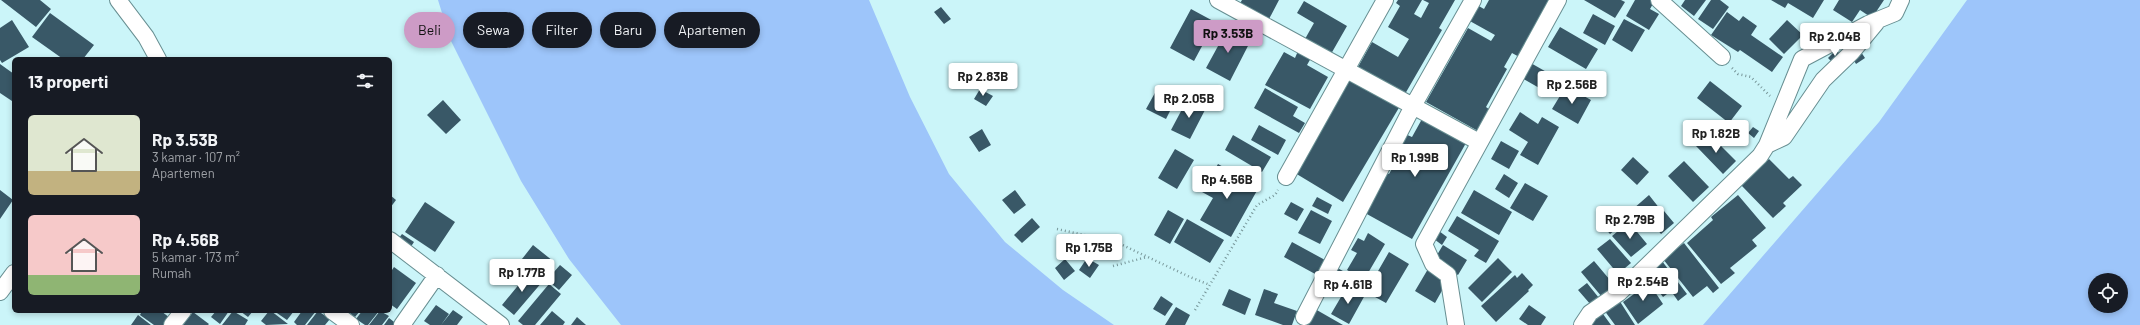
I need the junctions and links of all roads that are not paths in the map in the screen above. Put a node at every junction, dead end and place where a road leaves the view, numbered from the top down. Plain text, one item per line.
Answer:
1 (118, 0) edge
2 (1218, 0) edge
3 (1385, 0) edge
4 (1472, 0) edge
5 (1558, 0) edge
6 (1659, 0) edge
7 (1901, 0) edge
8 (1880, 18) junction
9 (157, 57) edge
10 (1722, 57) road end
11 (1347, 70) junction
12 (1413, 106) junction
13 (1479, 142) junction
14 (1766, 145) junction
15 (1286, 177) road end
16 (392, 241) edge
17 (437, 275) junction
18 (12, 276) edge
19 (0, 292) edge
20 (181, 313) edge
21 (335, 313) edge
22 (1304, 316) dead end
23 (172, 325) edge
24 (351, 325) edge
25 (402, 325) edge
26 (500, 325) edge
27 (1456, 325) edge
28 (1582, 325) edge

1 - 9 street
2 - 11 street
3 - 11 street
4 - 12 street
5 - 13 street
6 - 10 street
7 - 8 street
8 - 14 street
8 - 14 street
11 - 12 street
11 - 15 street
12 - 13 street
12 - 22 street
13 - 27 street
14 - 28 street
16 - 17 street
17 - 25 street
17 - 26 street
18 - 19 street
20 - 23 street
21 - 24 street

